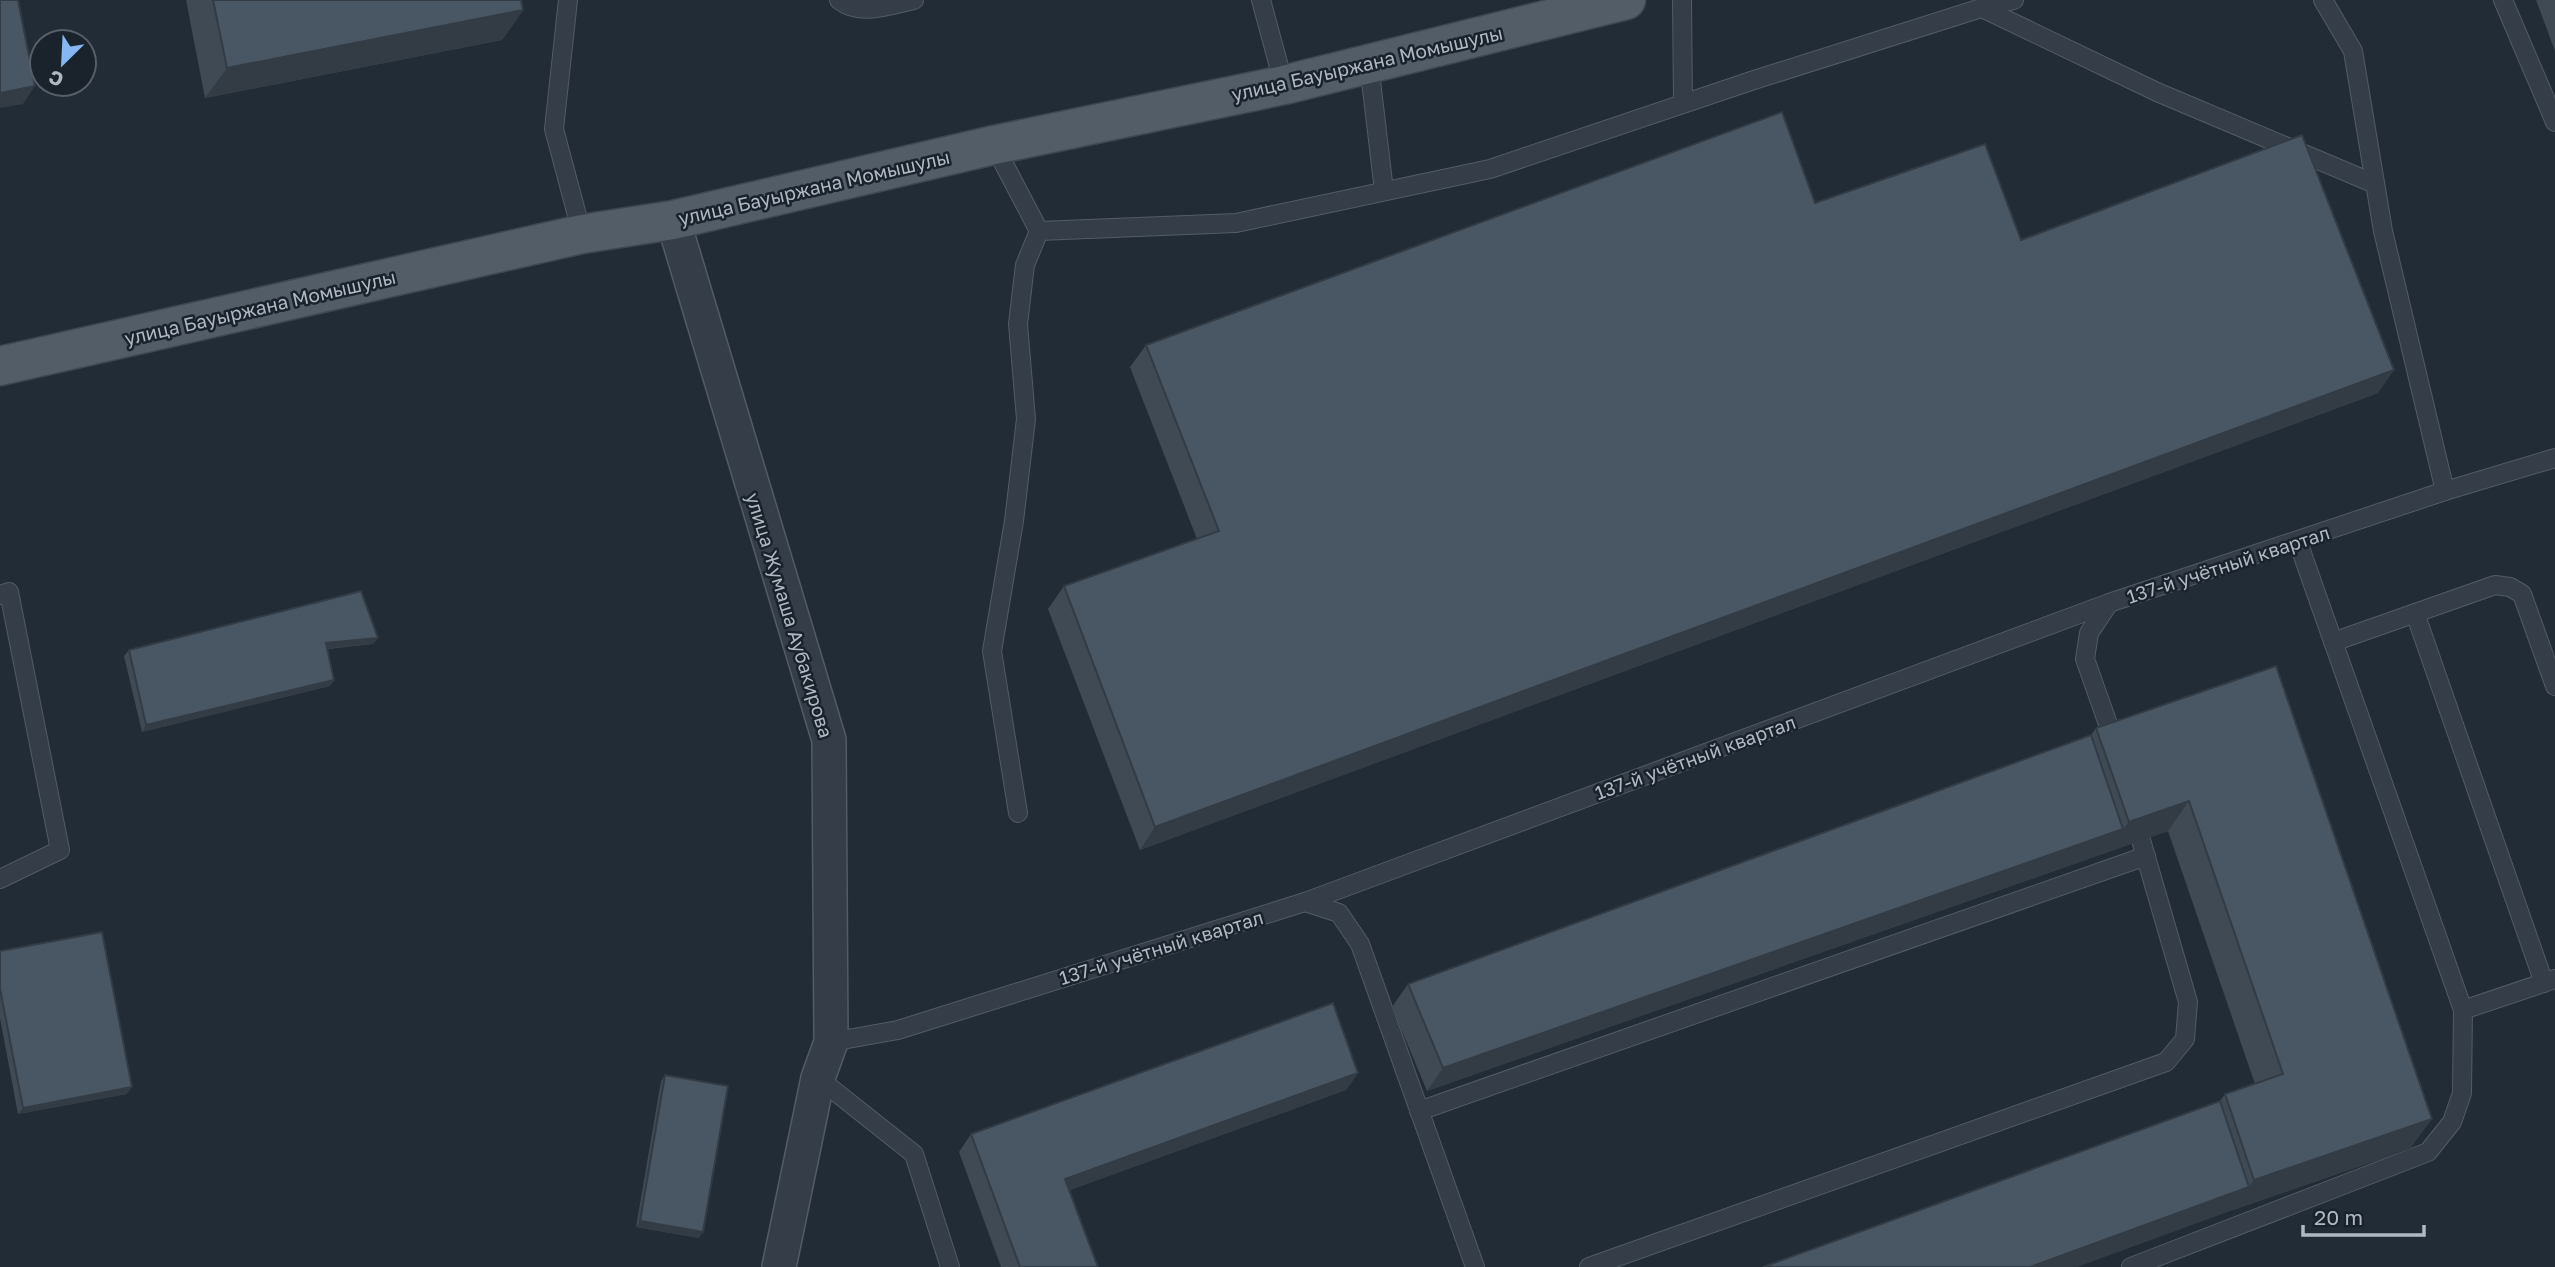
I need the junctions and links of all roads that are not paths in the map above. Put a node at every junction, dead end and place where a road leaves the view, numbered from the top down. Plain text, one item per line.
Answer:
1 (568, 0) edge
2 (839, 0) edge
3 (914, 0) edge
4 (1261, 0) edge
5 (1626, 0) edge
6 (1682, 0) edge
7 (2014, 0) edge
8 (2323, 0) edge
9 (2503, 0) edge
10 (1982, 8) junction
11 (1369, 64) junction
12 (1284, 85) junction
13 (1683, 104) junction
14 (2555, 122) edge
15 (994, 145) junction
16 (2375, 184) junction
17 (1384, 191) junction
18 (673, 220) junction
19 (1039, 231) junction
20 (582, 234) junction
21 (0, 366) edge
22 (2555, 458) edge
23 (2445, 491) junction
24 (2298, 542) junction
25 (0, 594) edge
26 (2109, 603) junction
27 (2415, 613) junction
28 (2333, 642) junction
29 (2555, 686) edge
30 (2115, 744) edge
31 (1018, 813) dead end
32 (0, 879) edge
33 (1305, 902) junction
34 (2549, 981) edge
35 (2463, 1010) junction
36 (831, 1042) junction
37 (818, 1078) junction
38 (1419, 1111) junction
39 (779, 1267) edge
40 (950, 1267) edge
41 (1475, 1267) edge
42 (1590, 1267) edge
43 (2132, 1267) edge

1 - 20 lane
2 - 3 lane
4 - 12 lane
5 - 11 main road, улица Бауыржана Момышулы
6 - 13 lane
7 - 10 lane
8 - 16 lane
9 - 14 lane
10 - 13 lane
10 - 16 lane
11 - 12 main road, улица Бауыржана Момышулы
11 - 17 lane
12 - 15 main road, улица Бауыржана Момышулы
13 - 17 lane
15 - 18 main road, улица Бауыржана Момышулы
15 - 19 lane
16 - 23 lane
17 - 19 lane
18 - 20 main road, улица Бауыржана Момышулы
18 - 36 street, улица Жумаша Аубакирова
19 - 31 lane
20 - 21 main road, улица Бауыржана Момышулы
22 - 23 lane, 137-й учётный квартал
23 - 24 lane, 137-й учётный квартал
24 - 26 lane, 137-й учётный квартал
24 - 28 lane
25 - 32 lane
26 - 30 lane
26 - 33 lane, 137-й учётный квартал
27 - 28 lane
27 - 29 lane
27 - 34 lane
28 - 35 lane
33 - 36 lane, 137-й учётный квартал
33 - 38 lane
34 - 35 lane
35 - 43 lane
36 - 37 street, улица Жумаша Аубакирова
37 - 39 street, улица Жумаша Аубакирова
37 - 40 lane
38 - 41 lane
38 - 42 lane

